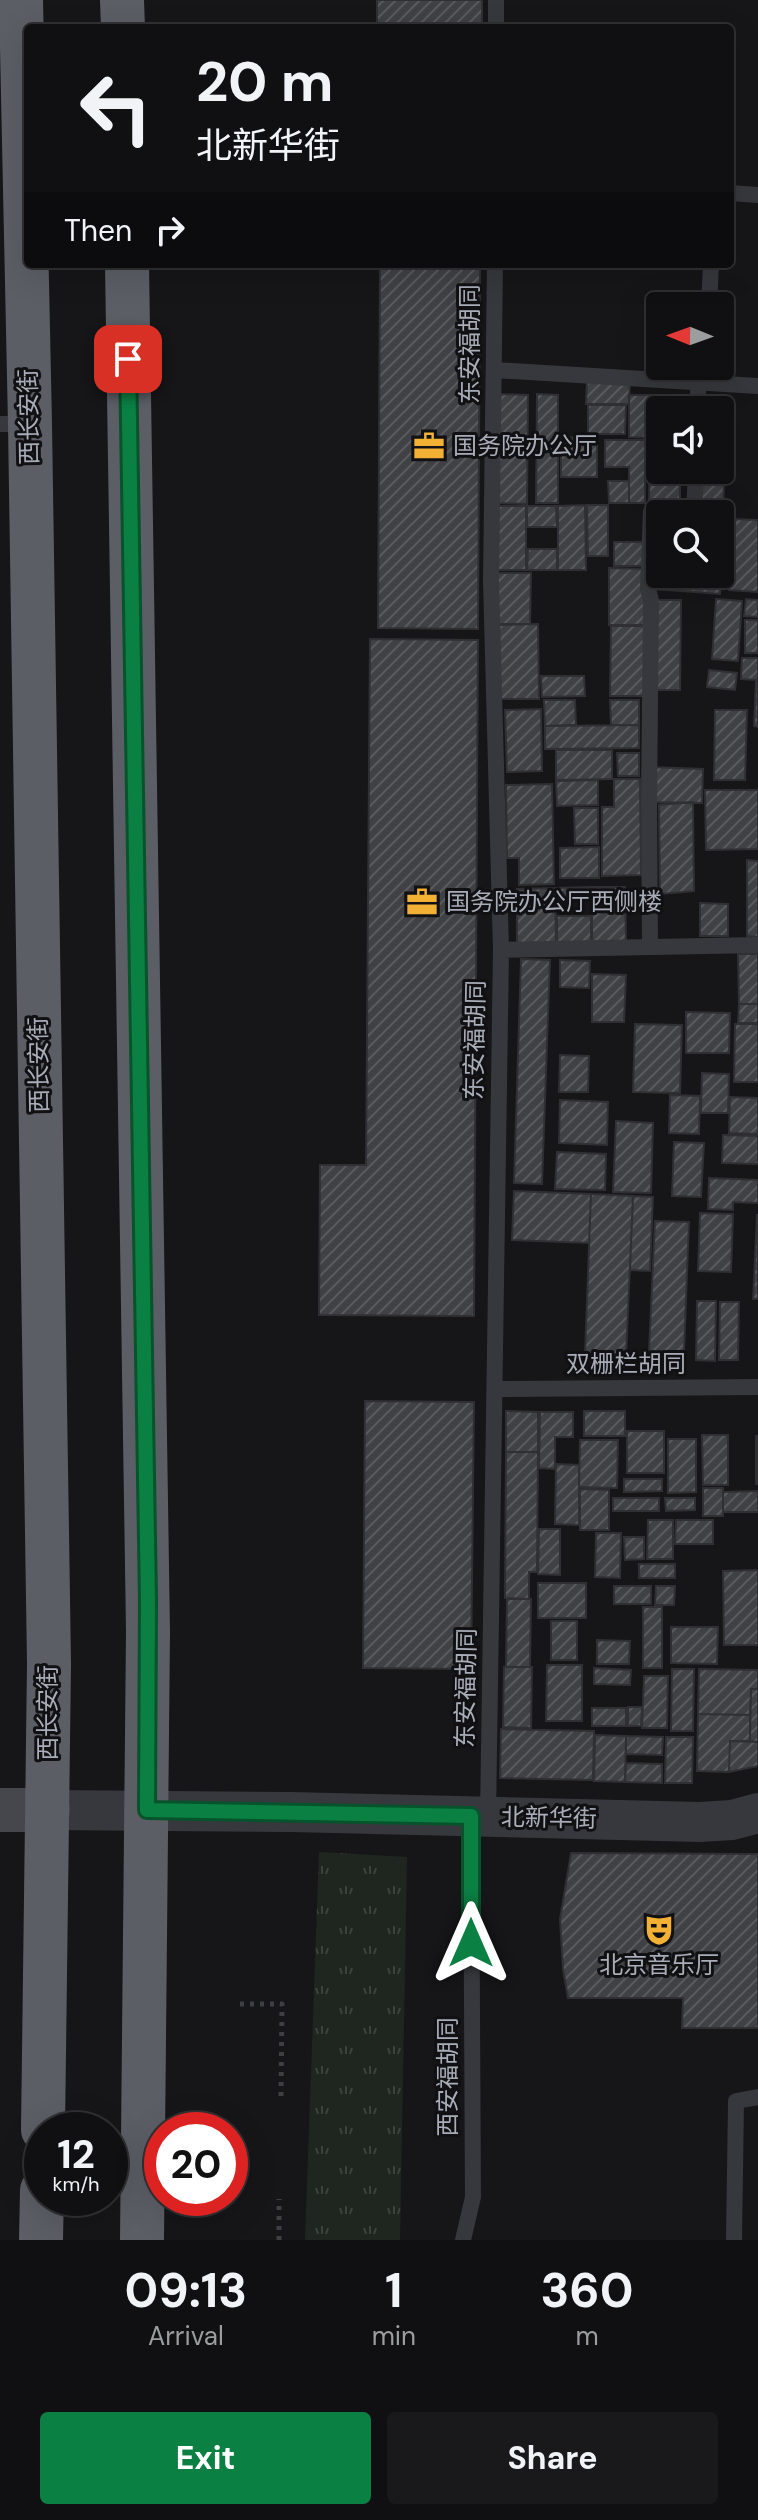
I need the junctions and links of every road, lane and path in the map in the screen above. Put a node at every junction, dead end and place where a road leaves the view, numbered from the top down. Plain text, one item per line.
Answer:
1 (21, 0) edge
2 (122, 0) edge
3 (496, 0) edge
4 (123, 24) edge
5 (496, 24) edge
6 (734, 193) edge
7 (758, 195) edge
8 (127, 268) edge
9 (495, 268) edge
10 (711, 268) edge
11 (710, 292) edge
12 (495, 370) junction
13 (646, 375) edge
14 (721, 380) edge
15 (758, 386) edge
16 (15, 424) edge
17 (695, 484) edge
18 (758, 945) edge
19 (650, 947) junction
20 (501, 950) junction
21 (758, 1387) edge
22 (495, 1389) junction
23 (0, 1810) edge
24 (48, 1810) junction
25 (147, 1810) junction
26 (758, 1813) edge
27 (479, 1816) junction
28 (240, 2004) dead end
29 (758, 2097) edge
30 (281, 2099) dead end
31 (43, 2112) edge
32 (279, 2199) dead end
33 (41, 2216) edge
34 (41, 2240) edge
35 (142, 2240) edge
36 (279, 2240) edge
37 (463, 2240) edge
38 (734, 2240) edge

1 - 16 highway, 西长安街
2 - 4 highway
3 - 5 lane
6 - 7 lane
8 - 25 highway
9 - 12 lane, 东安福胡同
10 - 11 lane
12 - 13 lane
12 - 20 lane, 东安福胡同
14 - 15 lane
16 - 24 highway, 西长安街
17 - 19 lane
18 - 19 lane
19 - 20 lane
20 - 22 lane, 东安福胡同
21 - 22 lane, 双栅栏胡同
22 - 27 lane, 东安福胡同
23 - 24 main road
24 - 25 street, 北新华街
24 - 31 highway, 西长安街
25 - 27 street, 北新华街
25 - 35 highway
26 - 27 street, 北新华街
27 - 37 lane, 西安福胡同
28 - 30 path
29 - 38 lane
32 - 36 path
33 - 34 highway

